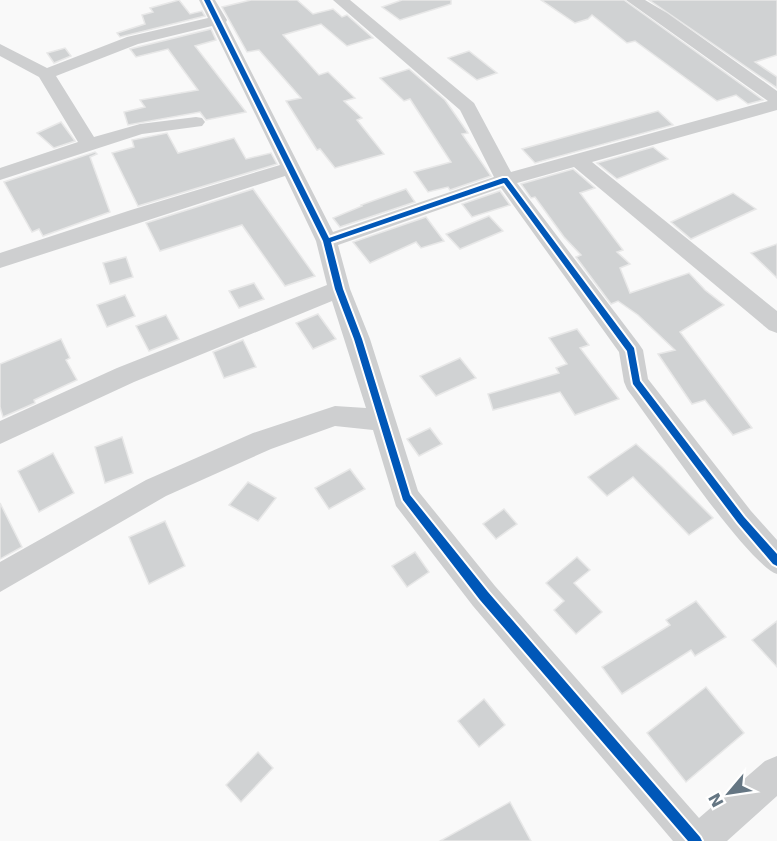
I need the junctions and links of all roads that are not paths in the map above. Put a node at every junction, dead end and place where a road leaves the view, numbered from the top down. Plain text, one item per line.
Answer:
1 (207, 0) edge
2 (341, 0) edge
3 (634, 0) edge
4 (219, 20) junction
5 (0, 49) edge
6 (46, 74) junction
7 (777, 99) edge
8 (777, 104) edge
9 (196, 122) dead end
10 (89, 145) junction
11 (578, 160) junction
12 (292, 168) junction
13 (0, 174) edge
14 (505, 180) junction
15 (327, 241) junction
16 (0, 261) edge
17 (339, 289) junction
18 (777, 324) edge
19 (383, 420) junction
20 (0, 433) edge
21 (777, 561) edge
22 (0, 578) edge
23 (777, 773) edge
24 (698, 841) edge

1 - 4 street
2 - 14 street
3 - 7 street
4 - 6 street
4 - 12 street
5 - 6 street
6 - 10 street
8 - 11 street
9 - 10 street
10 - 13 street
11 - 14 street
11 - 18 street
12 - 15 street
12 - 16 street
14 - 15 street
14 - 21 street
15 - 17 street
17 - 19 street
17 - 20 street
19 - 22 street
19 - 24 street
23 - 24 street

